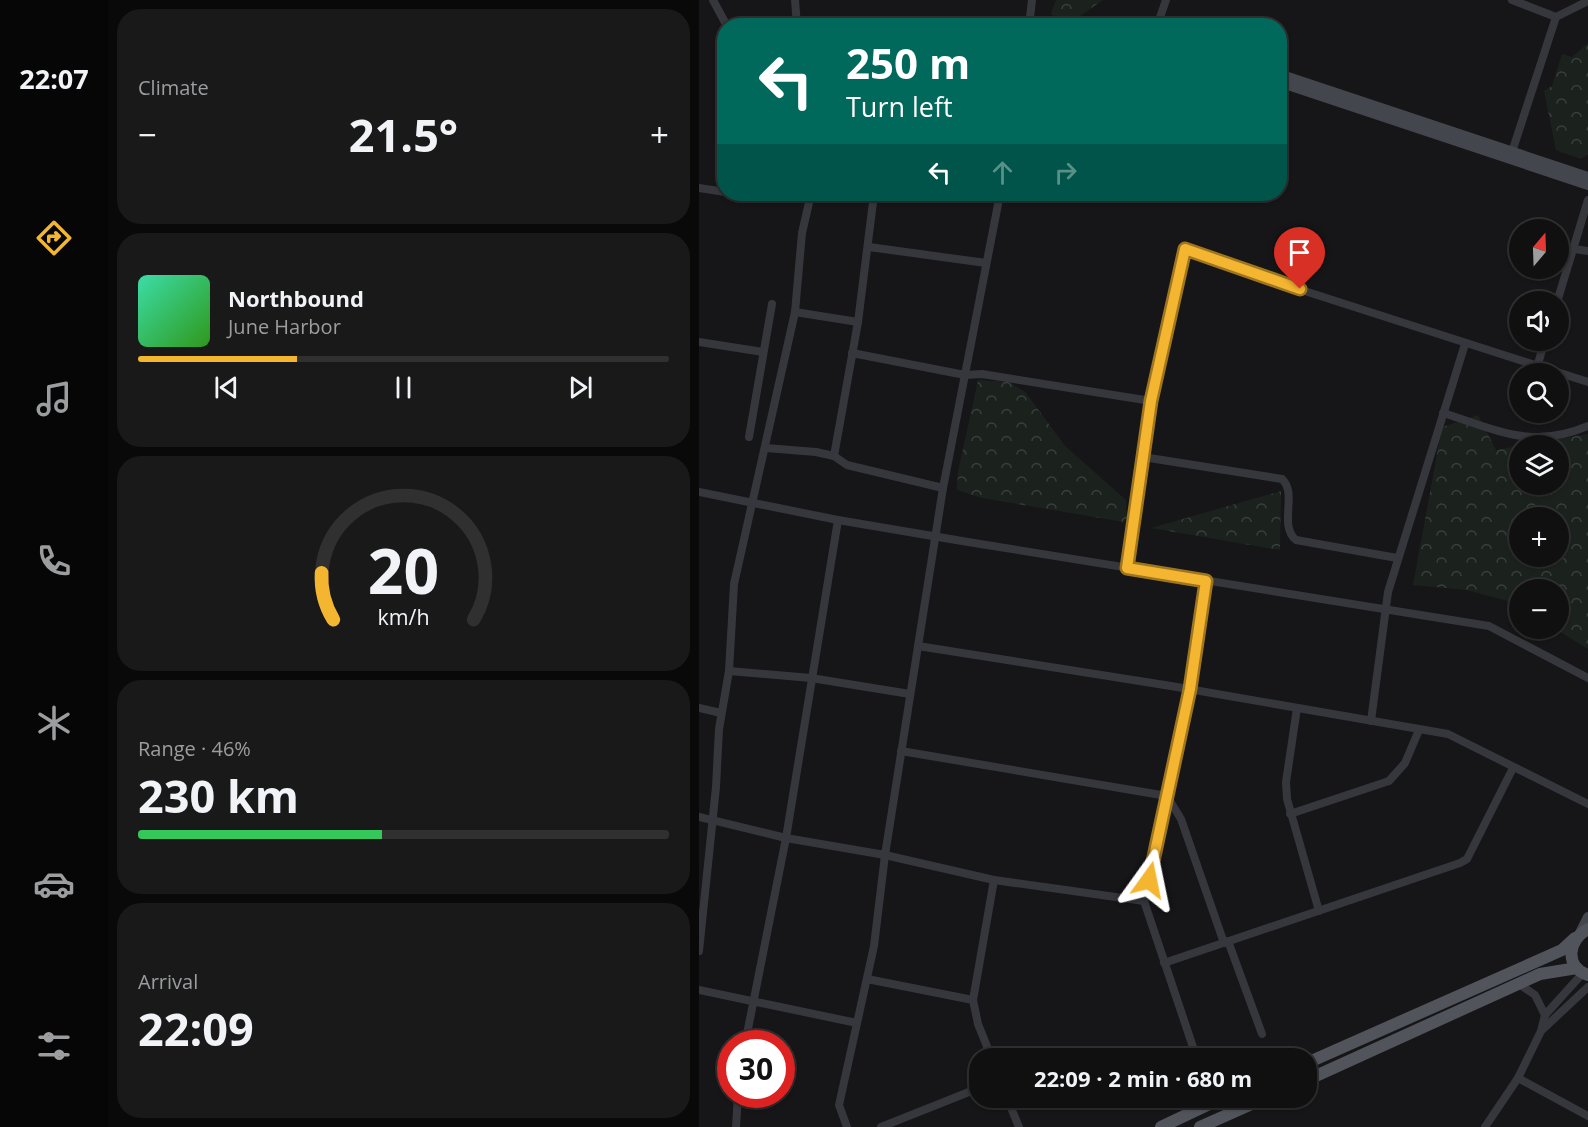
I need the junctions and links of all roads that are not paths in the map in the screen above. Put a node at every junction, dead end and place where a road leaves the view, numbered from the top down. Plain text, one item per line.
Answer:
1 (713, 0) edge
2 (795, 0) edge
3 (1032, 0) edge
4 (1166, 0) edge
5 (1512, 0) edge
6 (1588, 1) edge
7 (1556, 17) junction
8 (723, 18) edge
9 (796, 18) edge
10 (1030, 18) edge
11 (1160, 18) edge
12 (1287, 77) edge
13 (1287, 85) edge
14 (1511, 156) junction
15 (1588, 177) edge
16 (1588, 185) edge
17 (699, 188) edge
18 (717, 191) edge
19 (1588, 200) edge
20 (809, 201) edge
21 (873, 201) edge
22 (999, 201) edge
23 (869, 247) junction
24 (1573, 249) junction
25 (1588, 251) edge
26 (986, 262) junction
27 (1560, 291) edge
28 (772, 304) dead end
29 (795, 312) junction
30 (858, 322) junction
31 (699, 342) edge
32 (1465, 344) junction
33 (763, 352) junction
34 (852, 353) junction
35 (1524, 363) edge
36 (965, 375) junction
37 (1569, 376) edge
38 (1588, 382) edge
39 (1151, 401) junction
40 (1443, 413) junction
41 (1588, 426) edge
42 (749, 437) dead end
43 (765, 448) junction
44 (834, 456) junction
45 (1143, 457) junction
46 (943, 488) junction
47 (699, 492) edge
48 (753, 502) junction
49 (839, 520) junction
50 (936, 537) junction
51 (1398, 558) junction
52 (1127, 568) junction
53 (1206, 581) junction
54 (1386, 610) junction
55 (918, 646) junction
56 (729, 671) junction
57 (811, 678) junction
58 (1588, 678) edge
59 (1190, 689) junction
60 (910, 694) junction
61 (699, 708) edge
62 (1297, 708) junction
63 (721, 713) junction
64 (1371, 721) junction
65 (1419, 730) junction
66 (901, 751) junction
67 (1513, 768) junction
68 (1167, 796) junction
69 (1588, 804) edge
70 (1290, 814) junction
71 (699, 817) edge
72 (713, 819) junction
73 (786, 838) junction
74 (885, 855) junction
75 (995, 880) junction
76 (1145, 901) junction
77 (1319, 911) junction
78 (1588, 917) edge
79 (1581, 933) edge
80 (1226, 942) junction
81 (699, 951) edge
82 (1164, 963) junction
83 (1583, 972) edge
84 (867, 979) junction
85 (1517, 983) junction
86 (1588, 987) edge
87 (699, 990) edge
88 (973, 1000) junction
89 (753, 1002) junction
90 (1545, 1015) junction
91 (857, 1023) junction
92 (748, 1030) edge
93 (1541, 1031) junction
94 (1262, 1034) dead end
95 (988, 1048) edge
96 (1193, 1048) edge
97 (1317, 1059) edge
98 (1317, 1075) edge
99 (1518, 1078) junction
100 (969, 1092) edge
101 (737, 1108) edge
102 (1011, 1108) edge
103 (1198, 1108) edge
104 (1243, 1108) edge
105 (1588, 1116) edge
106 (736, 1127) edge
107 (847, 1127) edge
108 (881, 1127) edge
109 (1019, 1127) edge
110 (1161, 1127) edge
111 (1200, 1127) edge
112 (1485, 1127) edge

1 - 8 street
2 - 9 street
3 - 10 street
4 - 11 street
5 - 7 street
6 - 7 street
7 - 14 street
12 - 14 street
13 - 14 street
14 - 15 street
14 - 16 street
17 - 18 street
19 - 24 street
20 - 29 street
21 - 23 street
22 - 26 street
23 - 26 street
23 - 30 street
24 - 25 street
24 - 27 street
26 - 36 street
28 - 33 street
29 - 30 street
29 - 43 street
30 - 34 street
31 - 33 street
32 - 35 street
32 - 39 street
32 - 40 street
33 - 42 street
34 - 36 street
34 - 44 street
36 - 39 street
36 - 46 street
37 - 38 street
39 - 45 street
40 - 41 street
40 - 51 street
43 - 44 street
43 - 48 street
44 - 46 street
45 - 51 street
45 - 52 street
46 - 50 street
47 - 48 street
48 - 49 street
48 - 56 street
49 - 50 street
49 - 57 street
50 - 52 street
50 - 55 street
51 - 54 street
52 - 53 street
53 - 54 street
53 - 59 street
54 - 58 street
54 - 64 street
55 - 59 street
55 - 60 street
56 - 57 street
56 - 63 street
57 - 60 street
57 - 73 street
59 - 62 street
59 - 68 street
60 - 66 street
61 - 63 street
62 - 64 street
62 - 70 street
63 - 72 street
64 - 65 street
65 - 67 street
65 - 70 street
66 - 68 street
66 - 74 street
67 - 69 street
67 - 77 street
68 - 76 street
68 - 80 street
70 - 77 street
71 - 72 street
72 - 73 street
72 - 81 street
73 - 74 street
73 - 89 street
74 - 75 street
74 - 84 street
75 - 76 street
75 - 88 street
76 - 82 street
77 - 80 street
78 - 79 street
79 - 83 main road
79 - 97 main road
80 - 82 street
80 - 94 street
82 - 96 street
83 - 85 main road
83 - 90 street
84 - 88 street
84 - 91 street
85 - 90 street
85 - 98 main road
86 - 93 street
87 - 89 street
88 - 95 street
89 - 91 street
89 - 92 street
90 - 93 street
91 - 107 street
93 - 99 street
99 - 105 street
99 - 112 street
100 - 108 street
101 - 106 street
102 - 109 street
103 - 110 main road
104 - 111 main road

